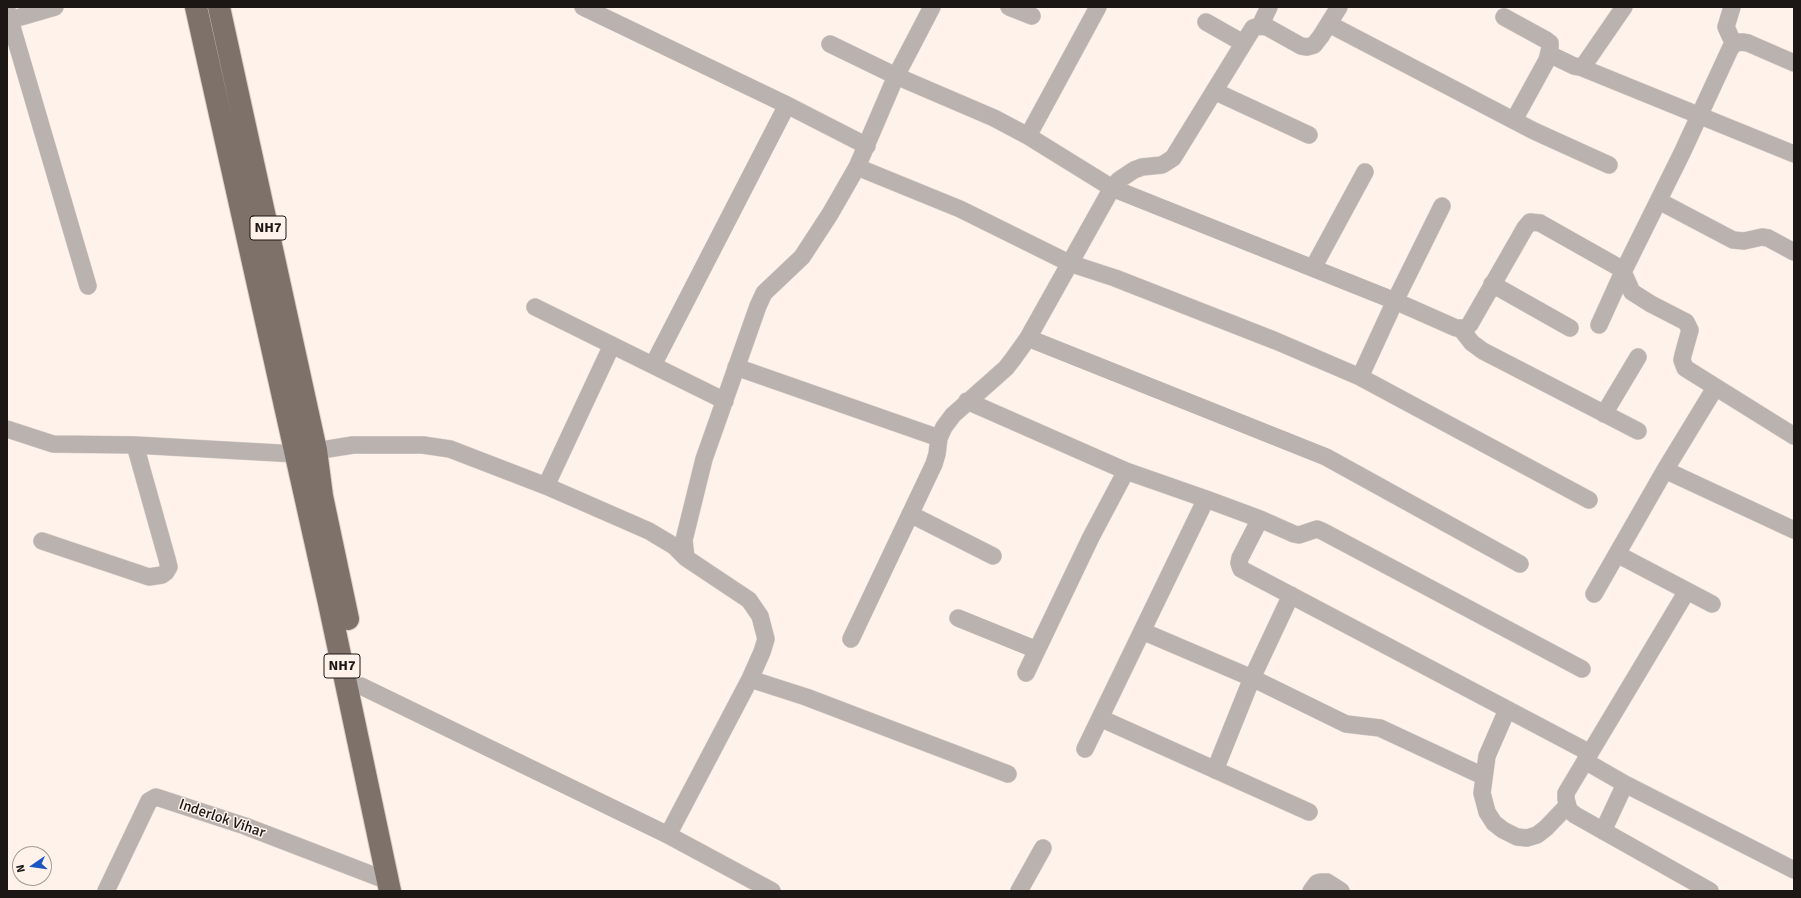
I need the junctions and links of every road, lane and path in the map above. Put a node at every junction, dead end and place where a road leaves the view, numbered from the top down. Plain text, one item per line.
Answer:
1 (55, 7) edge
2 (196, 7) edge
3 (219, 7) edge
4 (583, 7) edge
5 (932, 7) edge
6 (1009, 7) edge
7 (1098, 7) edge
8 (1269, 7) edge
9 (1338, 7) edge
10 (1624, 7) edge
11 (1732, 7) edge
12 (1032, 16) dead end
13 (1504, 17) dead end
14 (9, 22) edge
15 (1206, 22) dead end
16 (1329, 24) junction
17 (1260, 26) junction
18 (1243, 43) junction
19 (1736, 43) junction
20 (830, 44) dead end
21 (1549, 54) junction
22 (1794, 63) edge
23 (1580, 67) junction
24 (896, 76) junction
25 (1214, 92) junction
26 (787, 106) junction
27 (1699, 115) junction
28 (1514, 120) junction
29 (1028, 136) junction
30 (1309, 136) dead end
31 (867, 146) junction
32 (1794, 154) edge
33 (1609, 165) dead end
34 (857, 166) junction
35 (1365, 172) dead end
36 (1112, 188) junction
37 (1659, 201) junction
38 (1442, 206) dead end
39 (1794, 252) edge
40 (1069, 263) junction
41 (1313, 268) junction
42 (1623, 272) junction
43 (1492, 284) junction
44 (88, 286) dead end
45 (1395, 301) junction
46 (535, 307) dead end
47 (1599, 325) dead end
48 (1570, 328) dead end
49 (1461, 329) junction
50 (1028, 338) junction
51 (612, 346) junction
52 (1638, 357) dead end
53 (653, 365) junction
54 (736, 367) junction
55 (1360, 377) junction
56 (1715, 388) junction
57 (725, 401) junction
58 (967, 401) junction
59 (1604, 414) junction
60 (7, 429) edge
61 (1638, 431) dead end
62 (1794, 436) edge
63 (939, 438) junction
64 (135, 445) junction
65 (306, 452) junction
66 (1665, 470) junction
67 (1126, 471) junction
68 (546, 486) junction
69 (1206, 499) junction
70 (1589, 500) dead end
71 (910, 514) junction
72 (1260, 519) junction
73 (1794, 530) edge
74 (42, 541) dead end
75 (1617, 554) junction
76 (993, 556) dead end
77 (686, 558) junction
78 (1520, 564) dead end
79 (1687, 591) junction
80 (1594, 594) dead end
81 (1291, 595) junction
82 (1712, 604) dead end
83 (340, 617) junction
84 (958, 618) dead end
85 (1142, 631) junction
86 (851, 639) dead end
87 (1037, 650) junction
88 (1582, 670) dead end
89 (1026, 673) dead end
90 (1252, 678) junction
91 (750, 679) junction
92 (361, 686) junction
93 (1507, 710) junction
94 (1100, 718) junction
95 (1085, 749) dead end
96 (1588, 757) junction
97 (1215, 770) junction
98 (1008, 774) dead end
99 (1483, 776) junction
100 (1625, 784) junction
101 (1567, 806) junction
102 (1309, 812) dead end
103 (1603, 831) junction
104 (668, 835) junction
105 (1043, 848) dead end
106 (1794, 870) edge
107 (394, 888) edge
108 (106, 891) edge
109 (772, 891) edge
110 (1019, 891) edge
111 (1311, 891) edge
112 (1341, 891) edge
113 (1710, 891) edge

1 - 14 street
2 - 65 highway, NH7
3 - 65 highway, NH7
4 - 26 street
5 - 24 street
6 - 12 street
7 - 29 street
8 - 17 street
9 - 16 street
10 - 23 street
11 - 19 street
13 - 21 street
14 - 44 street
15 - 18 street
16 - 17 street
16 - 28 street
17 - 18 street
18 - 25 street
19 - 22 street
19 - 27 street
20 - 24 street
21 - 23 street
21 - 28 street
23 - 27 street
24 - 29 street
24 - 31 street
25 - 30 street
25 - 36 street
26 - 31 street
26 - 53 street
27 - 32 street
27 - 37 street
28 - 33 street
29 - 36 street
31 - 34 street
34 - 40 street
34 - 54 street
35 - 41 street
36 - 40 street
36 - 41 street
37 - 39 street
37 - 42 street
38 - 45 street
40 - 50 street
40 - 55 street
41 - 45 street
42 - 43 street
42 - 47 street
42 - 56 street
43 - 48 street
43 - 49 street
45 - 49 street
45 - 55 street
46 - 51 street
49 - 59 street
50 - 58 street
50 - 78 street
51 - 53 street
51 - 68 street
52 - 59 street
53 - 57 street
54 - 57 street
54 - 63 street
55 - 70 street
56 - 62 street
56 - 66 street
57 - 77 street
58 - 63 street
58 - 67 street
59 - 61 street
60 - 64 street
63 - 71 street
64 - 65 street
64 - 74 street
65 - 68 street
65 - 83 highway, NH7
66 - 73 street
66 - 75 street
67 - 69 street
67 - 87 street
68 - 77 street
69 - 72 street
69 - 85 street
71 - 76 street
71 - 86 street
72 - 81 street
72 - 88 street
75 - 79 street
75 - 80 street
77 - 91 street
79 - 82 street
79 - 96 street
81 - 90 street
81 - 93 street
83 - 92 highway, NH7
83 - 107 highway, NH7
84 - 87 street
85 - 90 street
85 - 94 street
87 - 89 street
90 - 97 street
90 - 99 street
91 - 98 street
91 - 104 street
92 - 104 street
92 - 107 highway, NH7
93 - 96 street
93 - 99 street
94 - 95 street
94 - 97 street
96 - 100 street
96 - 101 street
97 - 102 street
99 - 101 street
100 - 103 street
100 - 106 street
101 - 103 street
103 - 113 street
104 - 109 street
105 - 110 street
107 - 108 street, Inderlok Vihar
111 - 112 street

